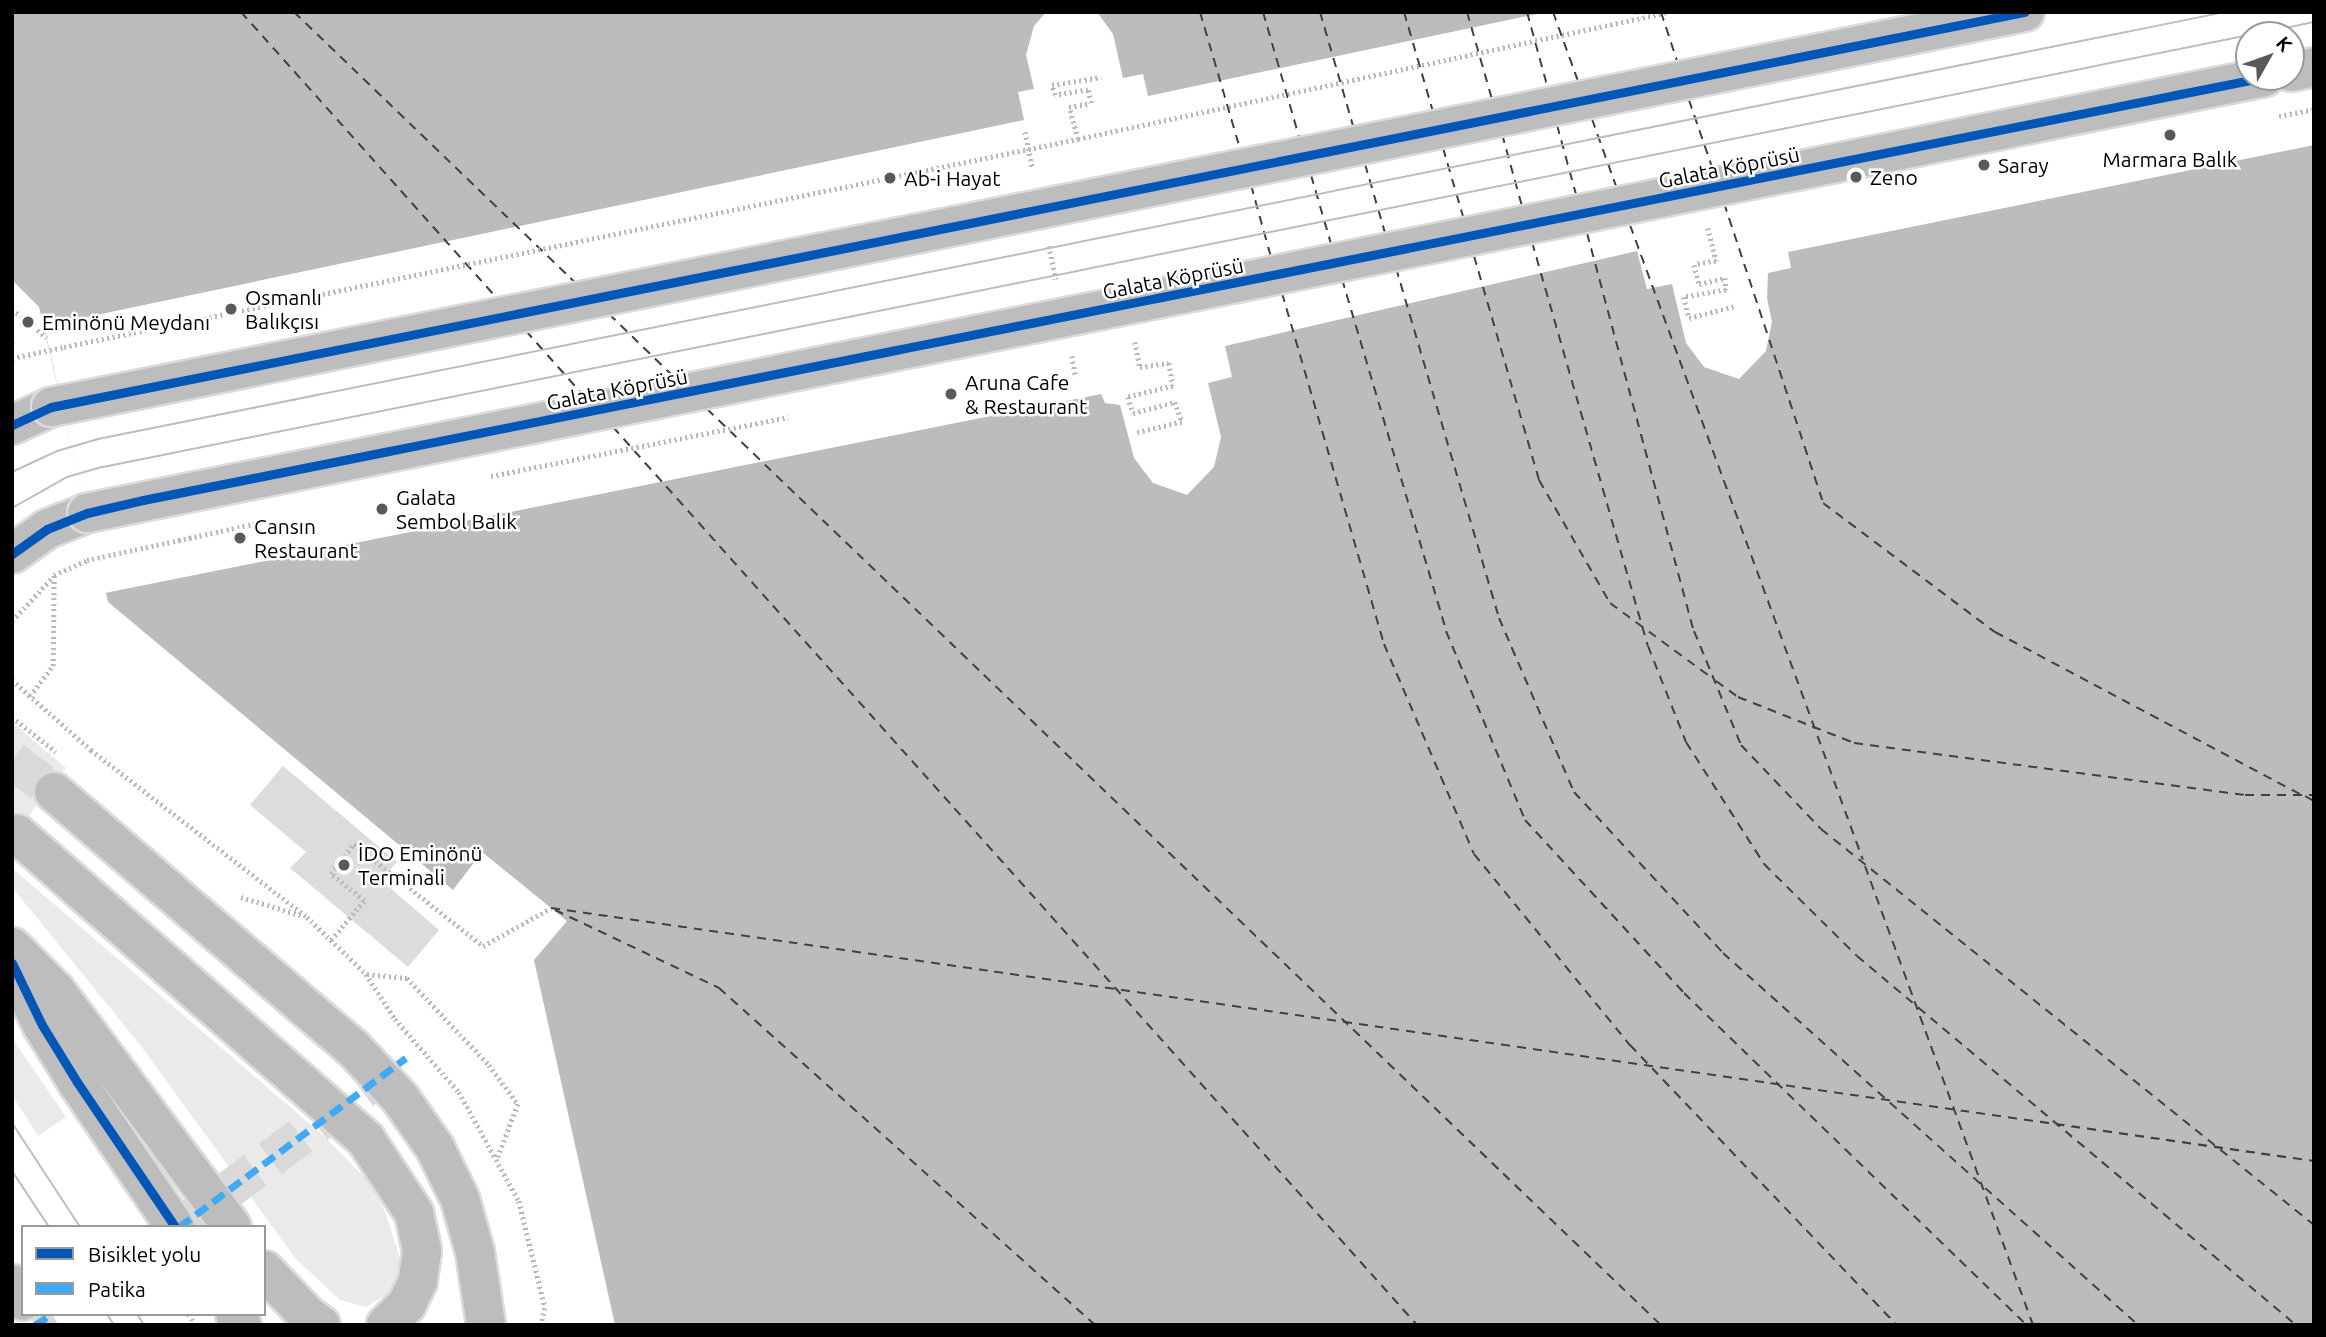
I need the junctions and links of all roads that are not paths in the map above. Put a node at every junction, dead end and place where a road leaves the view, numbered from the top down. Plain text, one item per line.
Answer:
1 (2025, 12) edge
2 (2235, 83) edge
3 (51, 407) junction
4 (12, 411) edge
5 (12, 425) edge
6 (12, 554) edge
7 (54, 792) tunnel mouth
8 (17, 834) dead end
9 (12, 947) edge
10 (12, 963) edge
11 (174, 1225) edge
12 (231, 1225) edge
13 (266, 1272) edge
14 (321, 1325) edge
15 (386, 1325) edge
16 (486, 1325) edge

1 - 3 main road, bridge
2 - 6 main road, Galata Köprüsü, bridge
3 - 4 main road
3 - 5 main road
7 - 16 main road
8 - 15 main road
9 - 12 main road
10 - 11 main road
13 - 14 main road

